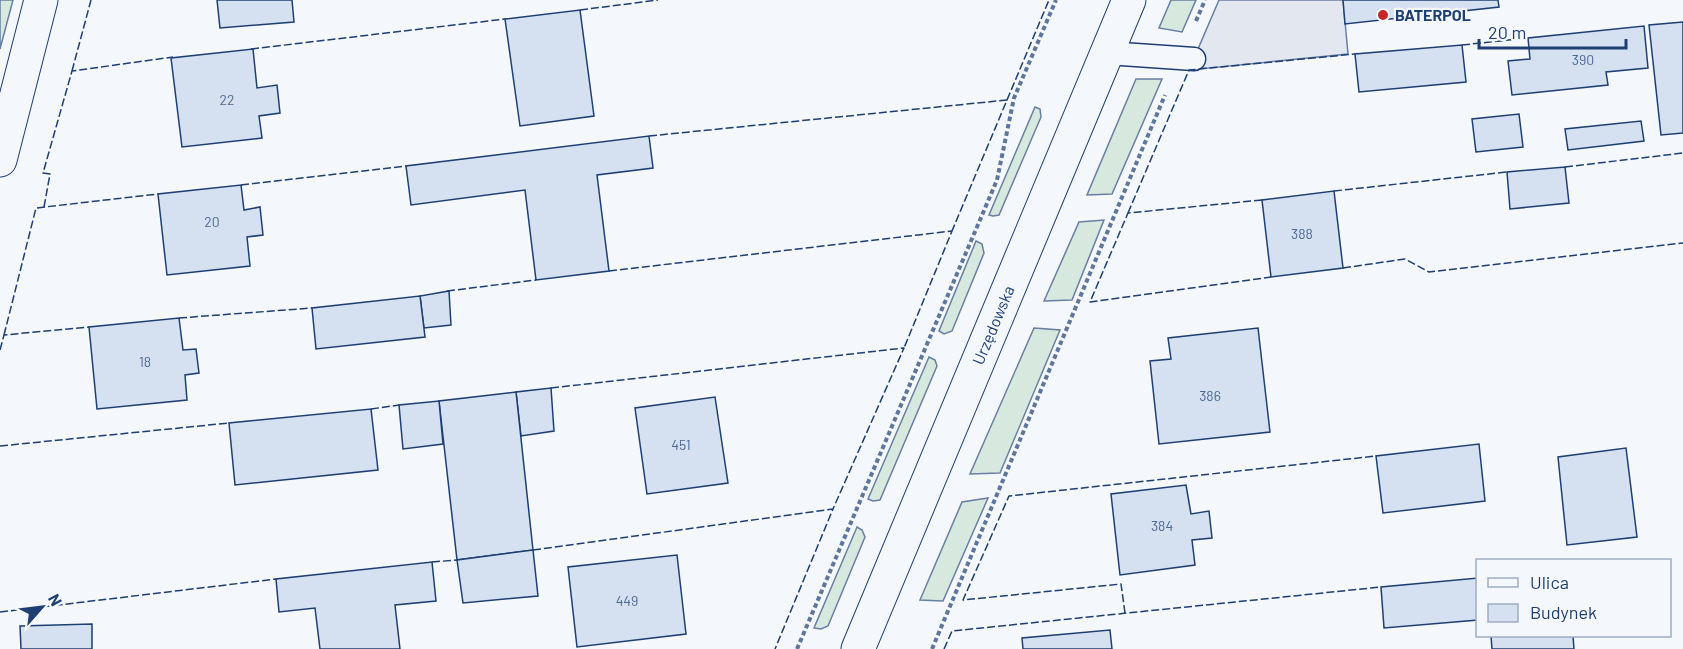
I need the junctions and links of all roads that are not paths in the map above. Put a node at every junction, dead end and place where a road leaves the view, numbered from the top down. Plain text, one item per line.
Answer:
1 (41, 0) edge
2 (1130, 0) edge
3 (1107, 53) junction
4 (1187, 58) road end
5 (0, 160) edge
6 (858, 649) edge

1 - 5 street
2 - 3 street, Urzędowska
3 - 4 lane
3 - 6 street, Urzędowska

